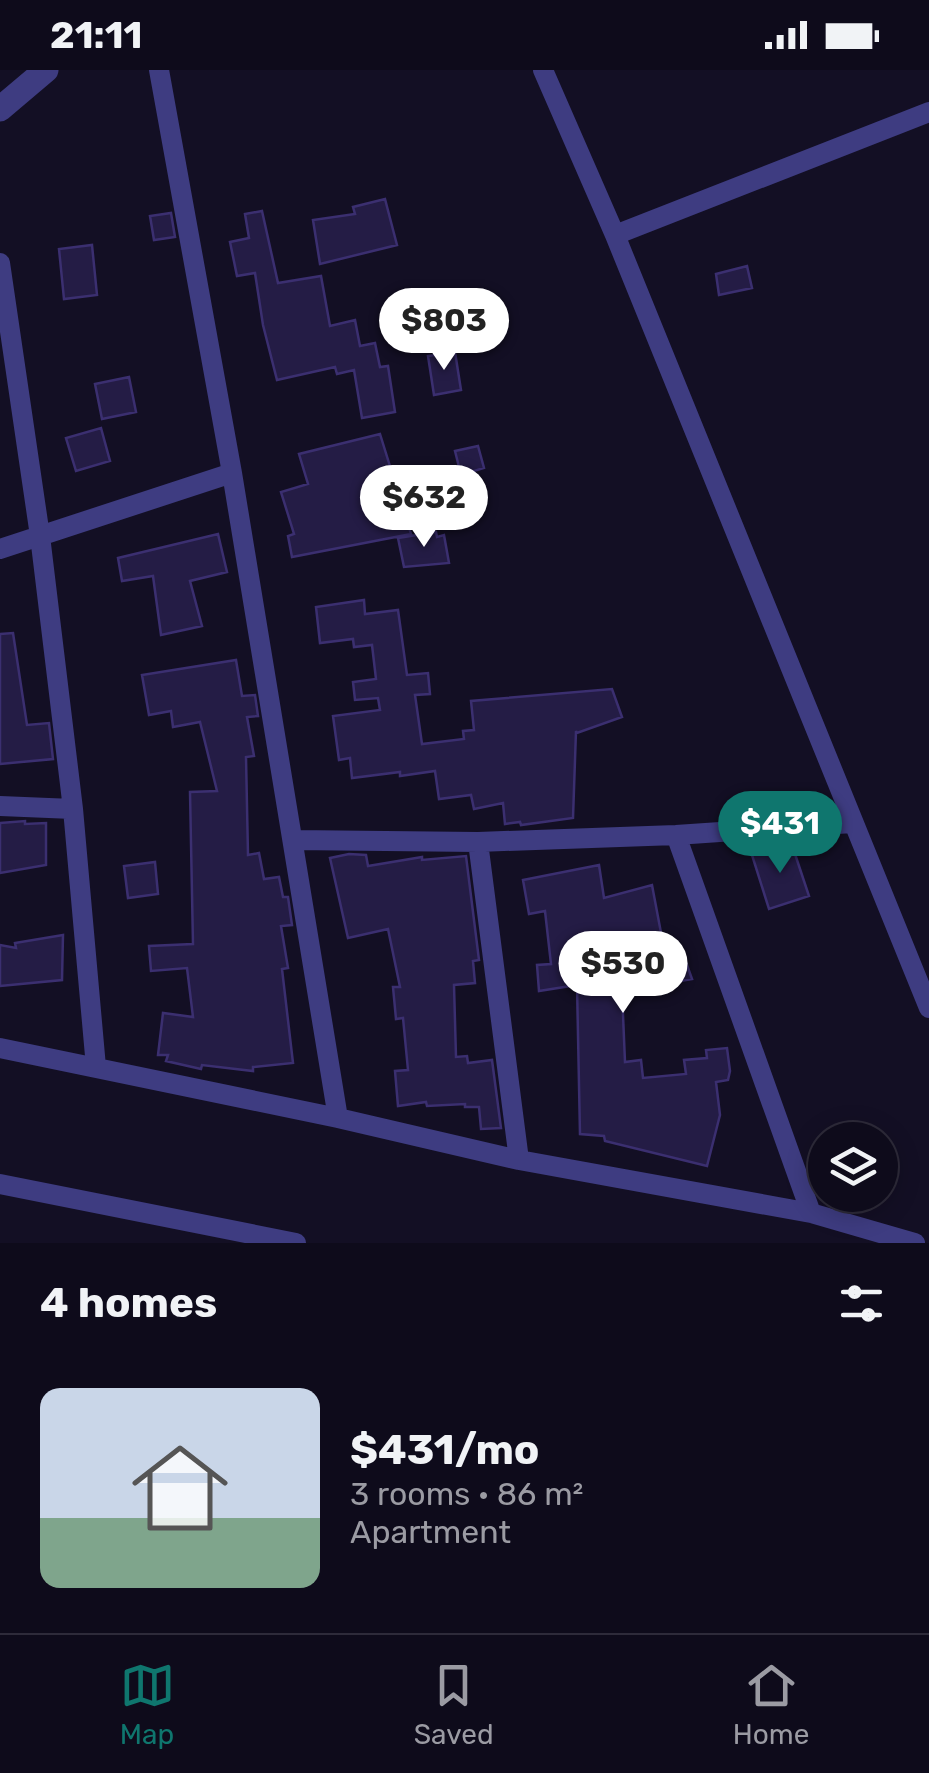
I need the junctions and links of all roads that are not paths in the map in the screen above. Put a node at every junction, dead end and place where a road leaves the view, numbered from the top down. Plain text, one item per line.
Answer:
1 (46, 70) edge
2 (159, 70) edge
3 (543, 70) edge
4 (0, 110) edge
5 (929, 112) edge
6 (615, 235) junction
7 (0, 263) edge
8 (232, 473) junction
9 (40, 536) junction
10 (0, 549) edge
11 (0, 806) edge
12 (73, 809) junction
13 (852, 823) junction
14 (676, 835) junction
15 (293, 840) junction
16 (478, 842) junction
17 (929, 1008) edge
18 (0, 1048) edge
19 (96, 1068) junction
20 (338, 1118) junction
21 (519, 1160) junction
22 (0, 1184) edge
23 (812, 1213) junction
24 (296, 1243) edge
25 (915, 1243) edge

1 - 4 street
2 - 8 street
3 - 6 street
5 - 6 street
6 - 13 street
7 - 9 street
8 - 9 street
8 - 15 street
9 - 10 street
9 - 12 street
11 - 12 street
12 - 19 street
13 - 14 street
13 - 17 street
14 - 16 street
14 - 23 street
15 - 16 street
15 - 20 street
16 - 21 street
18 - 19 street
19 - 20 street
20 - 21 street
21 - 23 street
22 - 24 street
23 - 25 street

